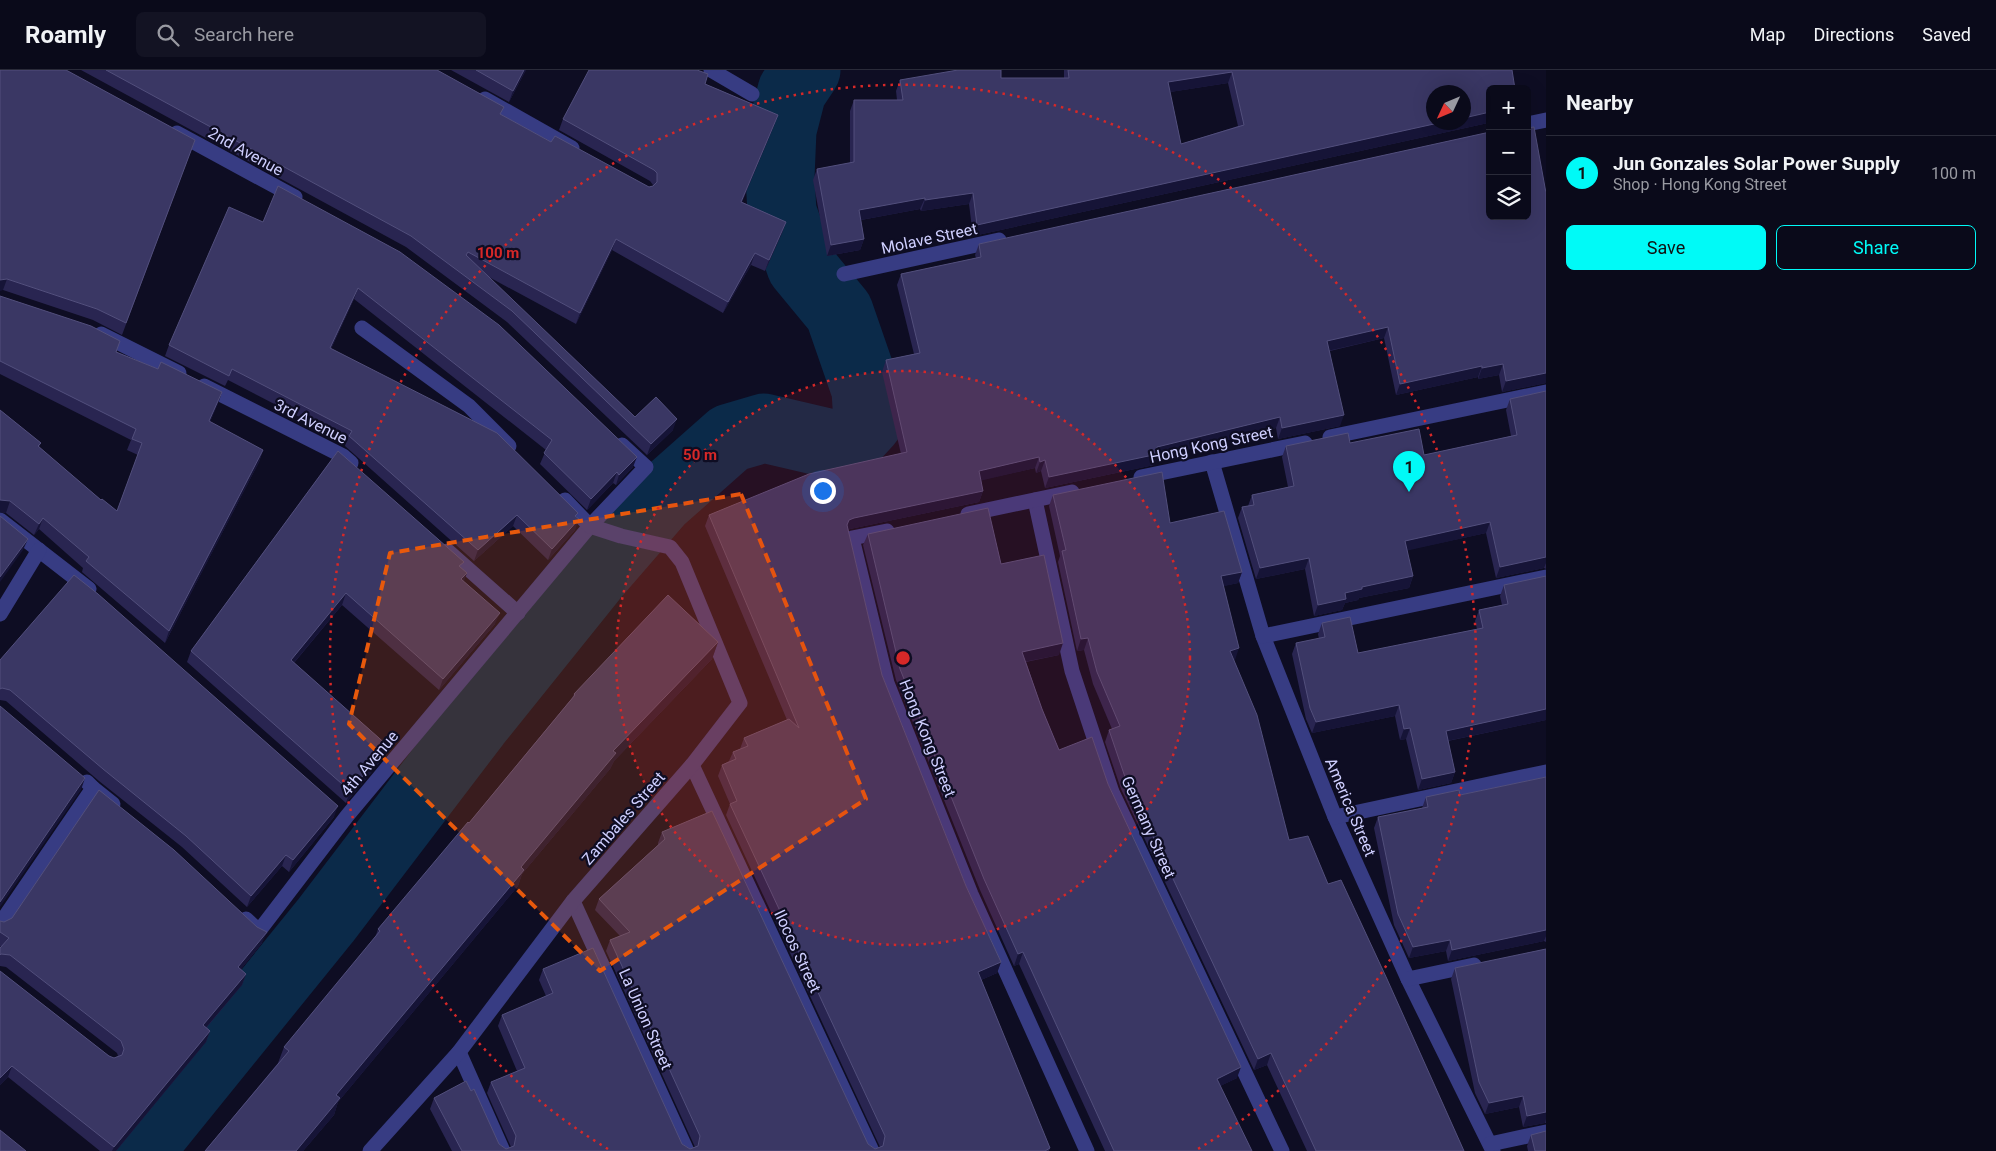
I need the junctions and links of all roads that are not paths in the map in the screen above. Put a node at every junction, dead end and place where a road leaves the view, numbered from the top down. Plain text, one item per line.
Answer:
1 (711, 70) edge
2 (475, 94) edge
3 (752, 94) dead end
4 (1546, 120) edge
5 (1531, 123) edge
6 (166, 127) edge
7 (585, 156) edge
8 (305, 203) edge
9 (1017, 236) edge
10 (844, 274) dead end
11 (362, 328) dead end
12 (90, 329) edge
13 (1546, 392) edge
14 (611, 434) edge
15 (523, 459) edge
16 (1212, 462) junction
17 (365, 476) edge
18 (1128, 480) edge
19 (1091, 488) edge
20 (557, 493) edge
21 (1035, 500) junction
22 (958, 516) edge
23 (0, 520) edge
24 (590, 526) junction
25 (900, 528) edge
26 (438, 541) edge
27 (39, 550) junction
28 (1546, 576) edge
29 (100, 598) edge
30 (518, 613) junction
31 (0, 614) edge
32 (1263, 636) junction
33 (692, 765) junction
34 (1546, 772) edge
35 (79, 776) edge
36 (93, 788) junction
37 (123, 812) edge
38 (1335, 817) junction
39 (573, 901) junction
40 (238, 912) edge
41 (0, 924) edge
42 (1491, 961) edge
43 (1408, 979) junction
44 (459, 1052) junction
45 (1546, 1132) edge
46 (1492, 1147) edge
47 (370, 1151) edge
48 (503, 1151) edge
49 (687, 1151) edge
50 (872, 1151) edge
51 (1088, 1151) edge
52 (1282, 1151) edge

1 - 3 street
2 - 7 street
4 - 5 street
6 - 8 street, 2nd Avenue
9 - 10 street, Molave Street
11 - 15 street
12 - 17 street, 3rd Avenue
13 - 16 street, Hong Kong Street
14 - 24 street
16 - 18 street, Hong Kong Street
16 - 32 street, America Street
19 - 21 street
20 - 24 street
21 - 22 street
21 - 52 street, Germany Street
23 - 27 street
24 - 30 street
24 - 33 street, Zambales Street
25 - 51 street, Hong Kong Street
26 - 30 street
27 - 29 street
27 - 31 street
28 - 32 street
30 - 40 street, 4th Avenue
32 - 38 street, America Street
33 - 39 street, Zambales Street
33 - 50 street, Ilocos Street
34 - 38 street
35 - 36 street
36 - 37 street
36 - 41 street
38 - 43 street, America Street
39 - 44 street, Zambales Street
39 - 49 street, La Union Street
42 - 43 street
43 - 46 street, America Street
44 - 47 street, Zambales Street
44 - 48 street
45 - 46 street

